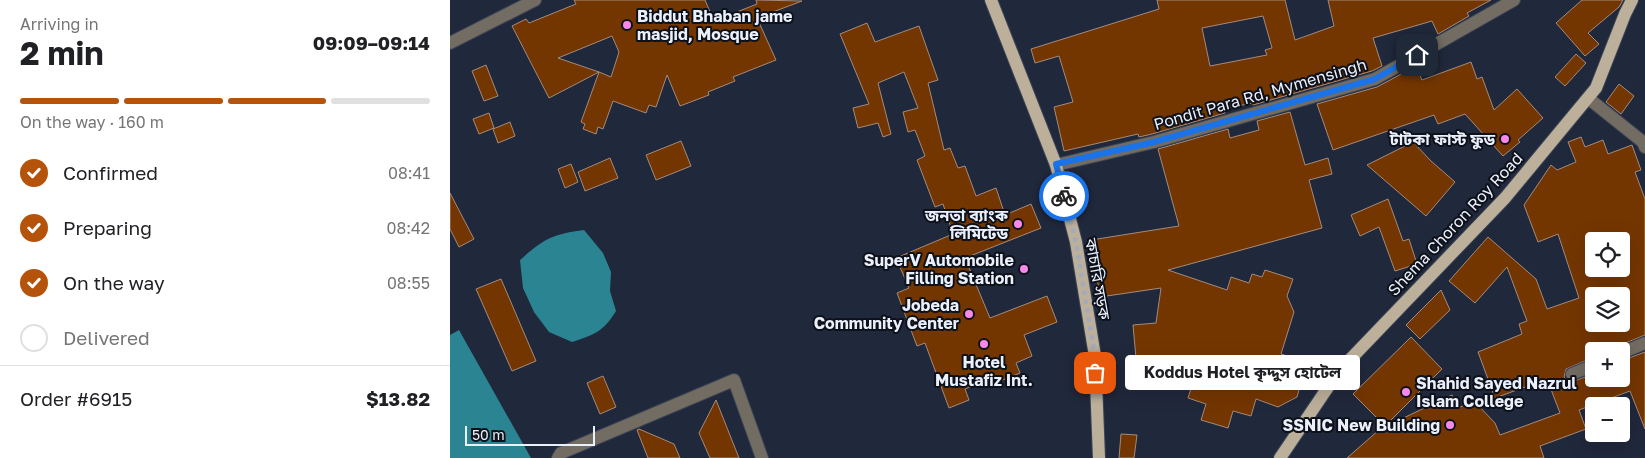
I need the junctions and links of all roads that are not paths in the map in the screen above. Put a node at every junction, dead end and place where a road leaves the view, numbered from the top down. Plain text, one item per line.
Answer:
1 (535, 0) edge
2 (991, 0) edge
3 (1514, 0) edge
4 (1632, 0) edge
5 (450, 43) edge
6 (1588, 98) junction
7 (1645, 147) edge
8 (1056, 164) junction
9 (1645, 343) edge
10 (1630, 349) edge
11 (1585, 369) edge
12 (1572, 374) dead end
13 (558, 458) edge
14 (762, 458) edge
15 (1099, 458) edge
16 (1280, 458) edge

1 - 5 street
2 - 8 main road, কাচারি সড়ক
3 - 8 street, Pondit Para Rd, Mymensingh
4 - 6 main road, Shema Choron Roy Road
6 - 7 street
6 - 16 main road, Shema Choron Roy Road
8 - 15 main road, কাচারি সড়ক
9 - 10 street
11 - 12 street
13 - 14 street

